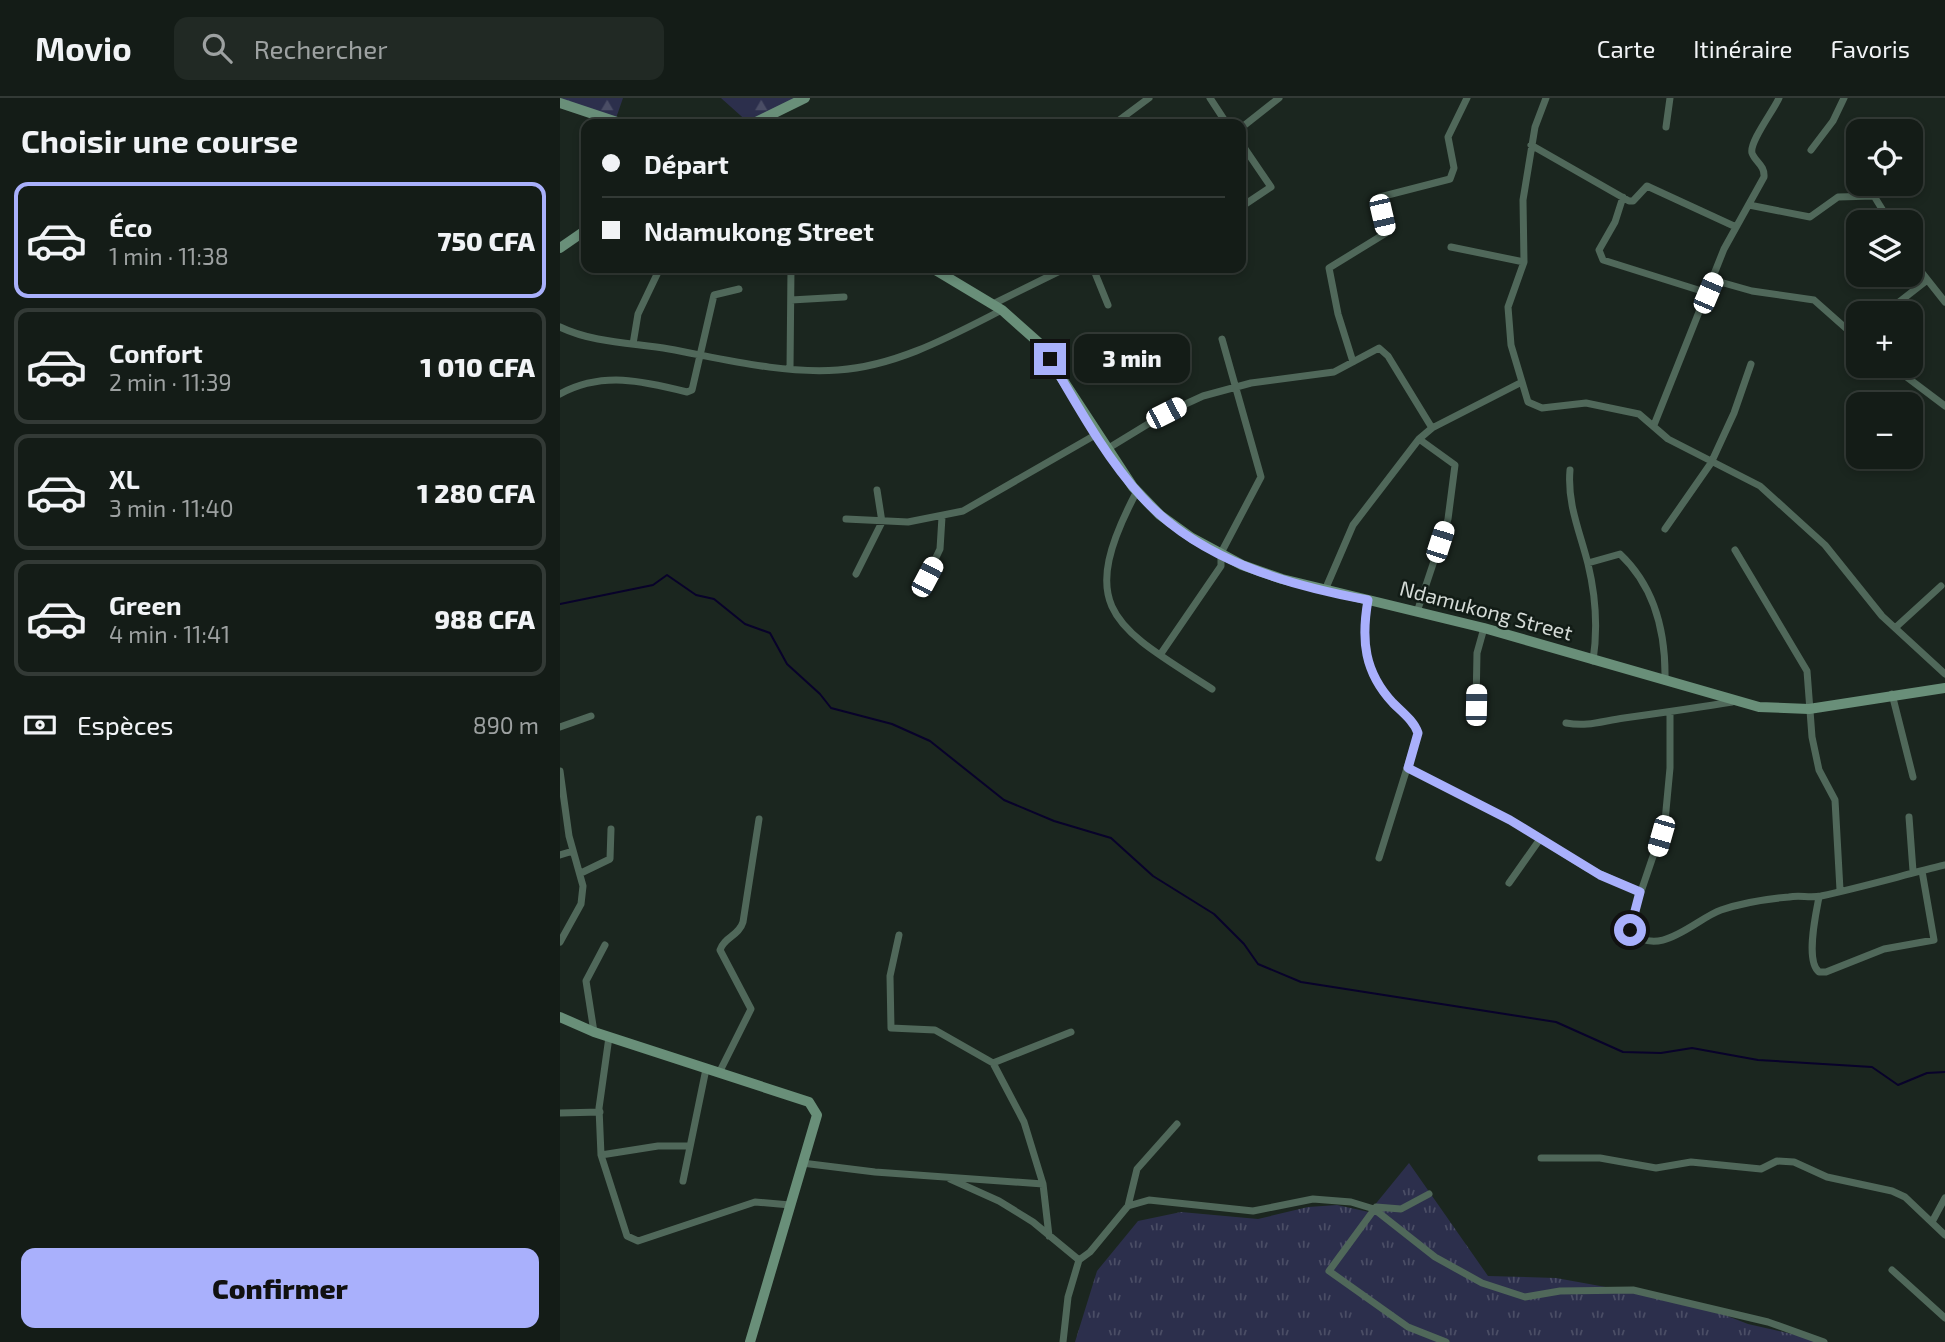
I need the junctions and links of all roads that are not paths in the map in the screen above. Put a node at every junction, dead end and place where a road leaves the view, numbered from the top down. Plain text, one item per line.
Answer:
1 (804, 98) edge
2 (1149, 98) edge
3 (1210, 98) edge
4 (1279, 98) edge
5 (1467, 98) edge
6 (1546, 98) edge
7 (1670, 98) edge
8 (1779, 98) edge
9 (1844, 98) edge
10 (560, 103) edge
11 (607, 119) edge
12 (762, 119) edge
13 (1121, 119) edge
14 (1224, 119) edge
15 (1246, 124) edge
16 (1666, 127) dead end
17 (1531, 145) junction
18 (1246, 150) edge
19 (1811, 150) dead end
20 (1623, 197) junction
21 (1246, 204) edge
22 (1748, 205) junction
23 (1883, 210) edge
24 (1736, 227) junction
25 (581, 233) edge
26 (1451, 247) dead end
27 (560, 248) edge
28 (1524, 262) junction
29 (658, 273) edge
30 (791, 273) edge
31 (940, 273) edge
32 (1057, 273) edge
33 (1095, 273) edge
34 (1923, 277) edge
35 (1713, 280) junction
36 (1926, 281) junction
37 (739, 289) dead end
38 (1708, 293) junction
39 (844, 298) dead end
40 (791, 300) junction
41 (1900, 301) edge
42 (1945, 302) edge
43 (1108, 305) dead end
44 (998, 307) junction
45 (560, 327) edge
46 (1846, 328) edge
47 (1222, 339) dead end
48 (633, 344) junction
49 (700, 355) junction
50 (1353, 362) junction
51 (1751, 364) dead end
52 (790, 369) junction
53 (1908, 378) edge
54 (1520, 383) junction
55 (1235, 388) junction
56 (560, 394) edge
57 (1945, 406) edge
58 (1654, 425) junction
59 (1432, 428) junction
60 (1097, 434) junction
61 (1419, 439) junction
62 (1107, 449) junction
63 (1711, 463) junction
64 (1570, 470) dead end
65 (877, 490) dead end
66 (1137, 491) junction
67 (942, 517) junction
68 (846, 519) dead end
69 (882, 522) junction
70 (1665, 529) dead end
71 (1735, 550) dead end
72 (1221, 554) junction
73 (1588, 563) junction
74 (856, 575) dead end
75 (1941, 586) dead end
76 (1325, 590) junction
77 (919, 593) dead end
78 (1368, 600) junction
79 (1417, 611) junction
80 (1484, 628) junction
81 (1895, 628) junction
82 (1160, 656) junction
83 (1593, 661) junction
84 (1945, 674) edge
85 (1665, 682) junction
86 (1945, 688) edge
87 (1212, 689) dead end
88 (1892, 694) junction
89 (1736, 701) junction
90 (1476, 705) dead end
91 (1810, 709) junction
92 (1670, 714) junction
93 (591, 716) dead end
94 (1566, 723) dead end
95 (560, 727) edge
96 (1408, 768) junction
97 (560, 771) edge
98 (1913, 777) dead end
99 (1909, 817) dead end
100 (759, 819) dead end
101 (611, 829) dead end
102 (1540, 839) junction
103 (573, 851) junction
104 (560, 855) edge
105 (1379, 858) dead end
106 (1945, 865) edge
107 (1913, 871) junction
108 (1922, 871) junction
109 (581, 873) junction
110 (1509, 883) dead end
111 (1840, 890) junction
112 (1640, 892) junction
113 (1819, 897) junction
114 (900, 935) dead end
115 (560, 942) edge
116 (605, 945) dead end
117 (560, 1017) edge
118 (594, 1032) junction
119 (1071, 1032) dead end
120 (609, 1037) junction
121 (993, 1063) junction
122 (706, 1069) junction
123 (719, 1073) junction
124 (600, 1112) junction
125 (560, 1113) edge
126 (1177, 1124) dead end
127 (689, 1146) junction
128 (601, 1155) junction
129 (1541, 1158) dead end
130 (803, 1163) junction
131 (945, 1177) junction
132 (683, 1181) dead end
133 (1043, 1184) junction
134 (1429, 1194) dead end
135 (1945, 1198) edge
136 (790, 1205) junction
137 (1128, 1206) junction
138 (1374, 1209) junction
139 (1932, 1222) junction
140 (1945, 1235) edge
141 (1049, 1236) junction
142 (1079, 1260) junction
143 (1892, 1270) dead end
144 (1945, 1318) edge
145 (750, 1342) edge
146 (1063, 1342) edge
147 (1446, 1342) edge
148 (1824, 1342) edge

1 - 12 main road
2 - 13 street
3 - 14 street
4 - 15 street
5 - 50 street
6 - 17 street
7 - 16 street
8 - 22 street
9 - 19 street
10 - 11 main road
17 - 20 street
17 - 28 street
18 - 21 street
20 - 24 street
20 - 38 street
22 - 23 street
22 - 24 street
24 - 35 street
25 - 27 main road
26 - 28 street
28 - 54 street
29 - 48 street
30 - 40 street
31 - 44 main road, Ndamukong Street
32 - 44 street
33 - 43 street
34 - 36 street
35 - 38 street
35 - 46 street
36 - 41 street
36 - 42 street
37 - 49 street
38 - 58 street
39 - 40 street
40 - 52 street
44 - 52 street
44 - 60 main road, Ndamukong Street
45 - 48 street
47 - 55 street
48 - 49 street
49 - 52 street
49 - 56 street
50 - 55 street
50 - 59 street
51 - 63 street
53 - 57 street
54 - 58 street
54 - 59 street
55 - 62 street
55 - 72 street
58 - 63 street
59 - 61 street
60 - 62 main road, Ndamukong Street
60 - 67 street
61 - 76 street
61 - 79 street
62 - 66 main road, Ndamukong Street
63 - 70 street
63 - 81 street
64 - 73 street
65 - 69 street
66 - 72 main road, Ndamukong Street
66 - 82 street
67 - 69 street
67 - 77 street
68 - 69 street
69 - 74 street
71 - 91 street
72 - 76 main road, Ndamukong Street
72 - 82 street
73 - 83 street
73 - 85 street
75 - 81 street
76 - 78 main road, Ndamukong Street
78 - 79 main road, Ndamukong Street
78 - 96 street
79 - 80 main road, Ndamukong Street
80 - 83 main road, Ndamukong Street
80 - 90 street
81 - 84 street
82 - 87 street
83 - 85 main road, Ndamukong Street
85 - 89 main road, Ndamukong Street
86 - 88 main road, Ndamukong Street
88 - 91 main road, Ndamukong Street
88 - 98 street
89 - 91 main road, Ndamukong Street
89 - 92 street
91 - 111 street
92 - 94 street
92 - 112 street
93 - 95 street
96 - 102 street
96 - 105 street
97 - 103 street
99 - 107 street
100 - 123 street
101 - 109 street
102 - 110 street
102 - 112 street
103 - 104 street
103 - 109 street
106 - 108 street
107 - 108 street
107 - 111 street
108 - 113 street
109 - 115 street
111 - 113 street
112 - 113 street
114 - 121 street
116 - 118 street
117 - 118 main road
118 - 120 main road
119 - 121 street
120 - 122 main road
120 - 124 street
121 - 133 street
122 - 123 main road
122 - 127 street
123 - 130 main road
124 - 125 street
124 - 128 street
126 - 137 street
127 - 128 street
127 - 132 street
128 - 136 street
129 - 139 street
130 - 131 street
130 - 136 main road
131 - 133 street
131 - 141 street
133 - 141 street
134 - 138 street
135 - 139 street
136 - 145 main road
137 - 138 street
137 - 142 street
138 - 147 street
138 - 148 street
139 - 140 street
141 - 142 street
142 - 146 street
143 - 144 street

